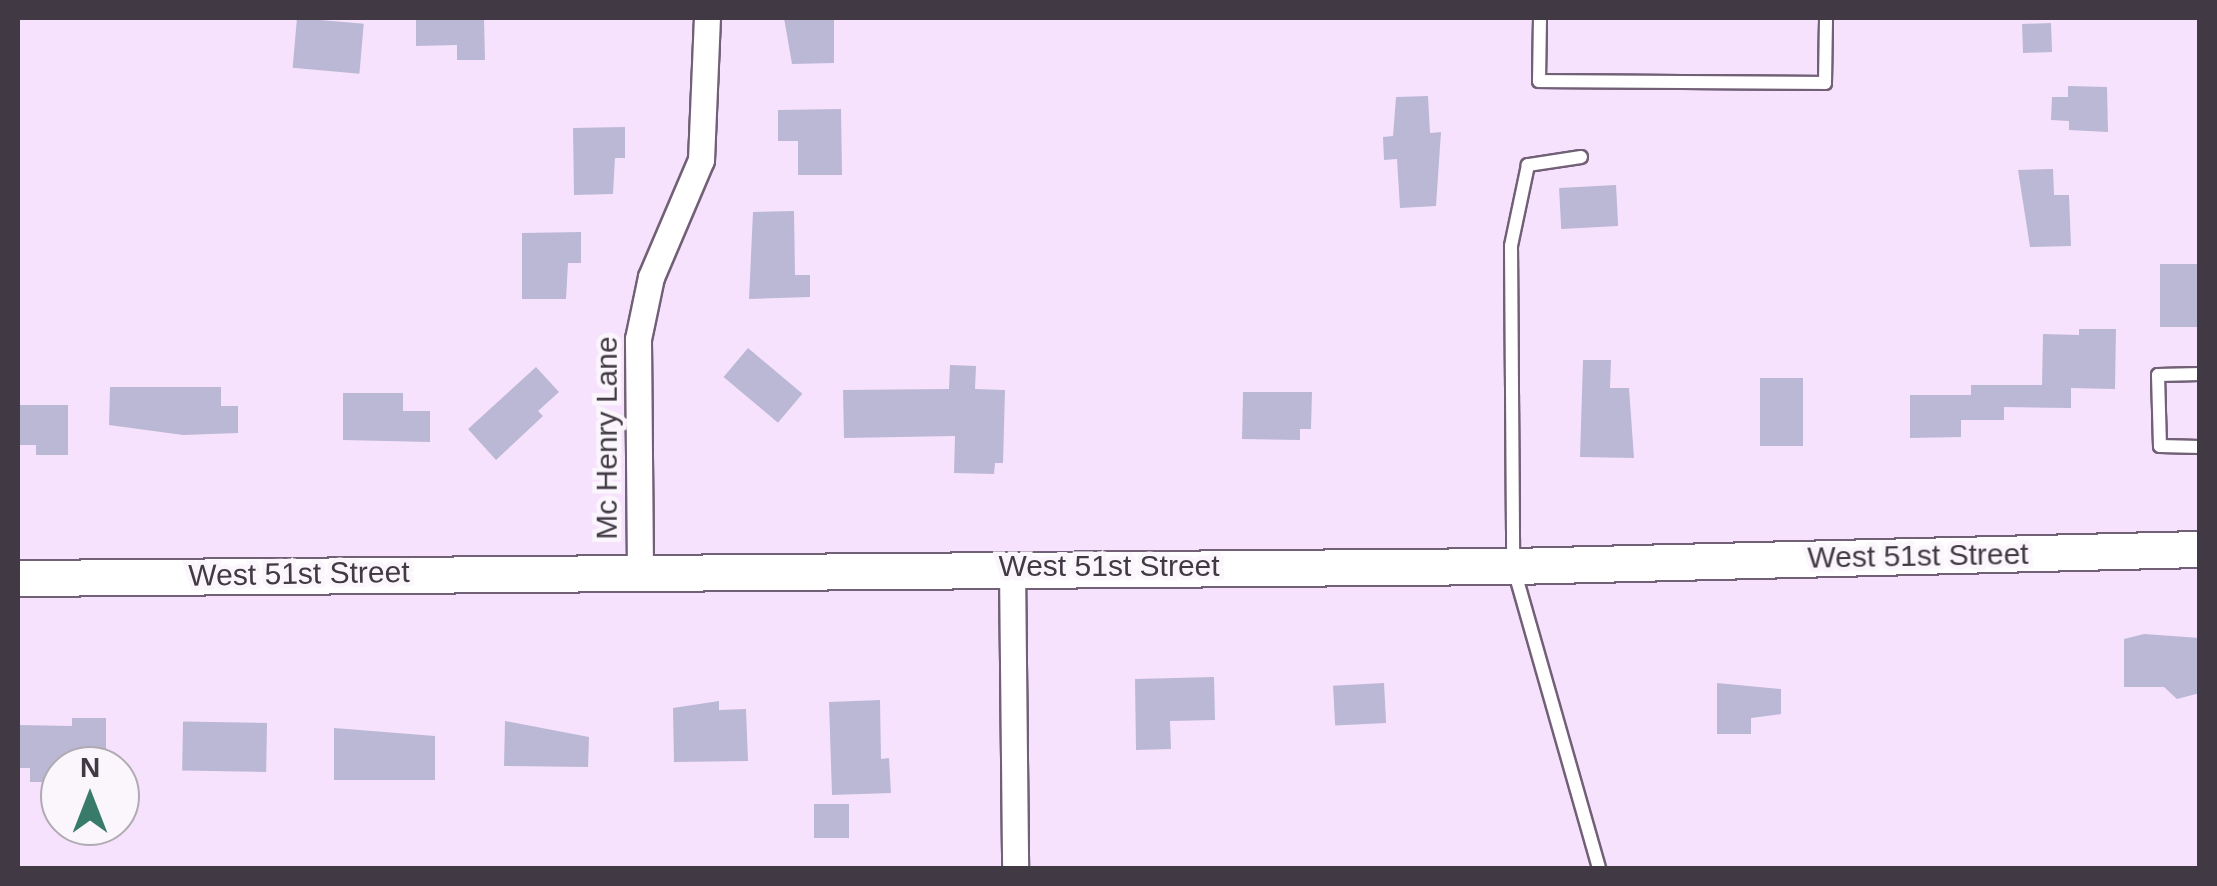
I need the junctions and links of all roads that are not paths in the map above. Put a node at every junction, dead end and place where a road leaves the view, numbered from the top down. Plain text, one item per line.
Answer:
1 (706, 18) edge
2 (1540, 18) edge
3 (1826, 18) edge
4 (1581, 157) dead end
5 (2200, 374) edge
6 (2200, 447) edge
7 (2200, 549) edge
8 (1513, 566) junction
9 (1012, 567) junction
10 (640, 570) junction
11 (18, 578) edge
12 (1015, 868) edge
13 (1599, 868) edge

1 - 10 street, Mc Henry Lane
2 - 3 lane
4 - 8 lane
5 - 6 lane
7 - 8 street, West 51st Street
8 - 9 street, West 51st Street
8 - 13 lane
9 - 10 street, West 51st Street
9 - 12 street
10 - 11 street, West 51st Street

